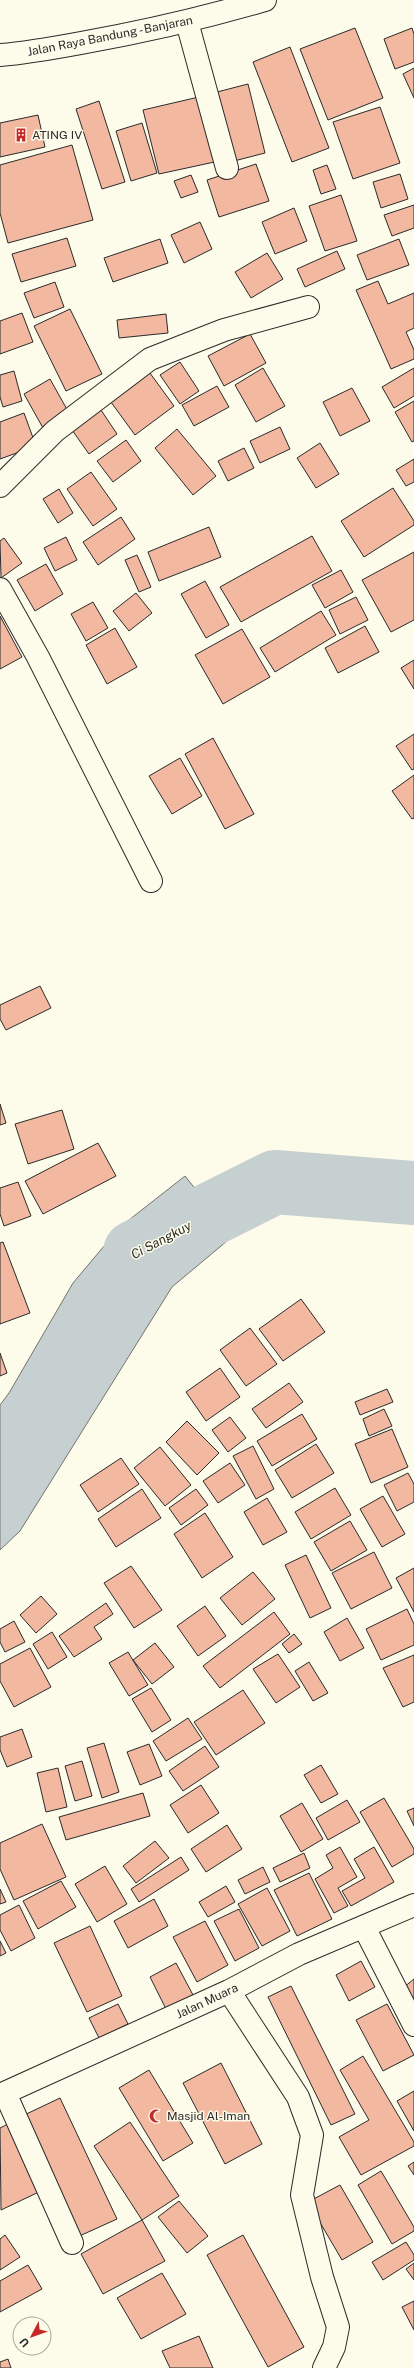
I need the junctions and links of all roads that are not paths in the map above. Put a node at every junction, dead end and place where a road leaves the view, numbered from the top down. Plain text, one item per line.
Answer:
1 (265, 0) edge
2 (187, 22) junction
3 (0, 55) edge
4 (227, 168) dead end
5 (308, 307) dead end
6 (0, 486) edge
7 (0, 589) edge
8 (151, 881) dead end
9 (414, 1905) edge
10 (364, 1928) junction
11 (229, 1991) junction
12 (414, 2025) edge
13 (2, 2094) edge
14 (72, 2243) dead end
15 (324, 2368) edge

1 - 2 street, Jalan Raya Bandung - Banjaran
2 - 3 street, Jalan Raya Bandung - Banjaran
2 - 4 street
5 - 6 street
7 - 8 street
9 - 10 street, Jalan Muara
10 - 11 street, Jalan Muara
10 - 12 street
11 - 13 street, Jalan Muara
11 - 15 street
13 - 14 street

